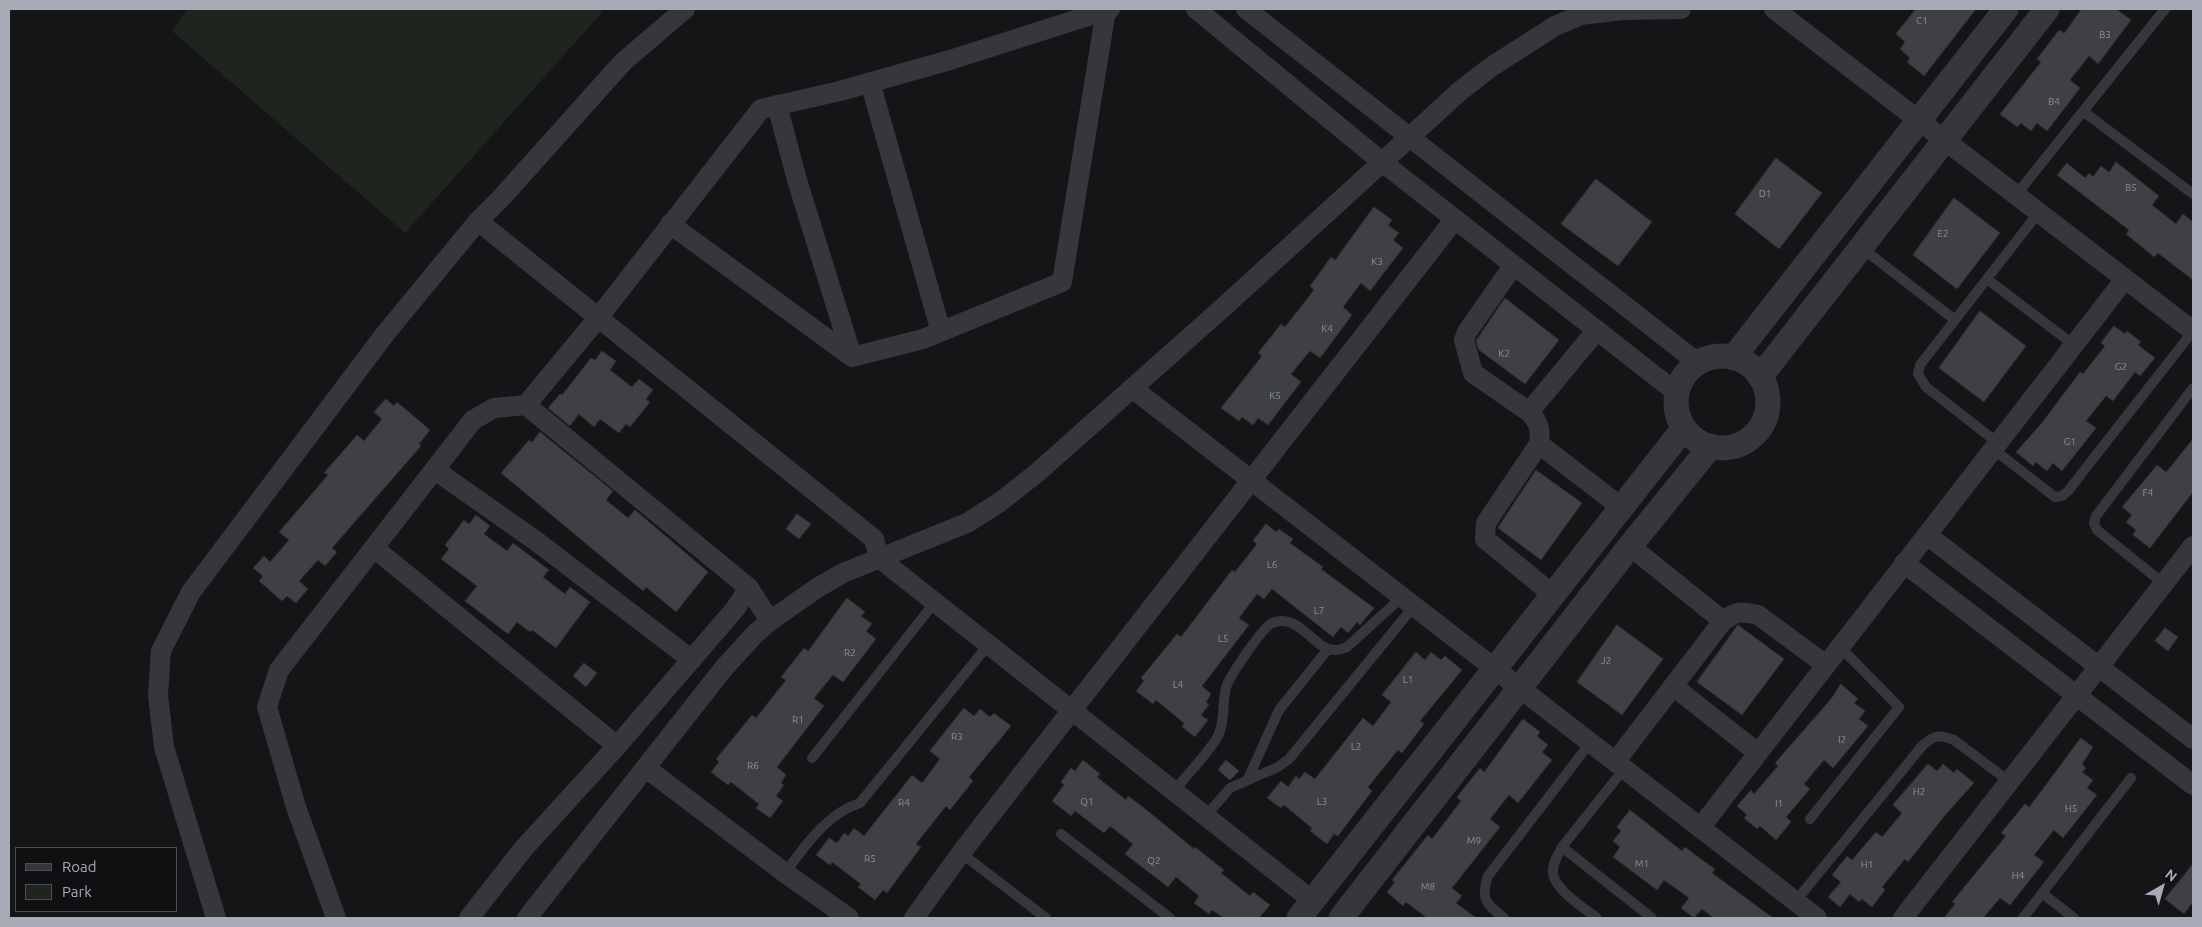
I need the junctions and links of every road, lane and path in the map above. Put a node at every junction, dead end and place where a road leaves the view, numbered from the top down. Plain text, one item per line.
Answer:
1 (685, 9) edge
2 (1108, 9) edge
3 (1196, 9) edge
4 (1246, 9) edge
5 (1681, 9) edge
6 (1774, 9) edge
7 (2006, 9) edge
8 (2047, 9) edge
9 (2165, 9) edge
10 (870, 82) junction
11 (777, 105) junction
12 (2084, 112) junction
13 (1918, 120) junction
14 (1408, 138) junction
15 (1946, 141) junction
16 (1382, 162) junction
17 (2193, 194) edge
18 (2016, 195) junction
19 (2039, 212) junction
20 (1455, 219) junction
21 (478, 221) junction
22 (670, 224) junction
23 (1862, 248) junction
24 (1513, 266) junction
25 (1987, 279) junction
26 (2125, 279) junction
27 (598, 318) junction
28 (1955, 320) junction
29 (1597, 330) junction
30 (2193, 331) edge
31 (941, 332) junction
32 (2074, 345) junction
33 (852, 357) junction
34 (1733, 358) junction
35 (1698, 363) junction
36 (1760, 378) junction
37 (1132, 388) junction
38 (2193, 388) edge
39 (1677, 393) junction
40 (526, 405) junction
41 (1529, 412) junction
42 (1684, 428) junction
43 (1539, 444) junction
44 (1711, 446) junction
45 (1996, 446) junction
46 (435, 470) junction
47 (1250, 480) junction
48 (1621, 507) junction
49 (1927, 535) junction
50 (1630, 546) junction
51 (2193, 546) edge
52 (374, 548) junction
53 (879, 558) junction
54 (1904, 563) junction
55 (2164, 584) junction
56 (749, 588) junction
57 (1552, 594) junction
58 (935, 602) junction
59 (1408, 602) junction
60 (770, 620) junction
61 (1723, 621) junction
62 (989, 644) junction
63 (1840, 647) junction
64 (1328, 649) junction
65 (692, 660) junction
66 (1826, 665) junction
67 (2100, 667) junction
68 (1494, 669) junction
69 (1673, 686) junction
70 (1520, 688) junction
71 (2077, 696) junction
72 (1072, 710) junction
73 (2193, 738) edge
74 (1590, 743) junction
75 (617, 746) junction
76 (1758, 753) junction
77 (812, 758) dead end
78 (1620, 766) junction
79 (646, 768) junction
80 (2131, 778) dead end
81 (1248, 779) junction
82 (2010, 782) junction
83 (2193, 786) edge
84 (1174, 791) junction
85 (1206, 816) junction
86 (1810, 819) dead end
87 (1700, 828) junction
88 (1061, 834) dead end
89 (1562, 847) junction
90 (962, 853) junction
91 (785, 873) junction
92 (2042, 893) junction
93 (1795, 902) junction
94 (1306, 910) edge
95 (216, 918) edge
96 (336, 918) edge
97 (469, 918) edge
98 (526, 918) edge
99 (849, 918) edge
100 (914, 918) edge
101 (1046, 918) edge
102 (1170, 918) edge
103 (1341, 918) edge
104 (1504, 918) edge
105 (1597, 918) edge
106 (1652, 918) edge
107 (1817, 918) edge
108 (1904, 918) edge
109 (2023, 918) edge
110 (2074, 918) edge

1 - 21 street
2 - 10 street
2 - 31 street
3 - 16 street
4 - 14 street
5 - 14 street
6 - 13 street
7 - 13 street
8 - 15 street
9 - 12 lane
10 - 11 street
10 - 31 street
11 - 22 street
11 - 33 street
12 - 17 lane
12 - 18 lane
13 - 15 street
13 - 34 street
14 - 16 street
14 - 35 street
15 - 18 street
15 - 23 street
16 - 20 street
16 - 37 street
18 - 19 street
19 - 25 lane
19 - 26 street
20 - 24 street
20 - 47 street
21 - 27 street
21 - 95 street
22 - 27 street
22 - 33 street
23 - 28 lane
23 - 36 street
24 - 29 street
24 - 41 street
25 - 28 lane
25 - 32 lane
26 - 30 street
26 - 32 street
27 - 40 street
27 - 53 street
28 - 45 lane
29 - 39 street
29 - 41 street
30 - 45 lane
31 - 33 street
32 - 45 street
34 - 35 street
34 - 36 street
35 - 39 street
36 - 44 street
37 - 47 street
37 - 53 street
38 - 55 lane
39 - 42 street
40 - 46 street
40 - 56 street
41 - 43 street
42 - 44 street
42 - 48 street
43 - 48 street
43 - 57 street
44 - 50 street
45 - 49 street
46 - 52 street
46 - 65 street
47 - 59 street
47 - 72 street
48 - 57 street
49 - 54 street
49 - 67 street
50 - 61 street
50 - 70 street
51 - 55 street
52 - 75 street
52 - 96 street
53 - 58 street
53 - 60 street
54 - 63 street
54 - 71 street
55 - 67 street
56 - 60 street
56 - 65 street
57 - 68 street
58 - 62 street
58 - 77 lane
59 - 64 lane
59 - 68 street
59 - 81 lane
60 - 79 street
61 - 66 street
61 - 69 street
62 - 72 street
62 - 91 lane
63 - 66 street
63 - 86 lane
64 - 81 lane
64 - 84 lane
65 - 75 street
66 - 76 street
67 - 71 street
67 - 73 street
68 - 70 street
68 - 94 street
69 - 76 street
69 - 78 street
70 - 74 street
70 - 103 street
71 - 82 street
71 - 83 street
72 - 84 street
72 - 90 street
74 - 78 street
74 - 104 lane
75 - 97 street
76 - 87 street
78 - 87 street
78 - 89 lane
79 - 91 street
79 - 98 street
80 - 92 lane
81 - 85 lane
82 - 93 lane
82 - 108 street
84 - 85 street
85 - 94 street
87 - 93 street
88 - 102 lane
89 - 105 lane
89 - 106 lane
90 - 100 street
90 - 101 lane
91 - 99 street
92 - 109 lane
92 - 110 lane
93 - 107 street

